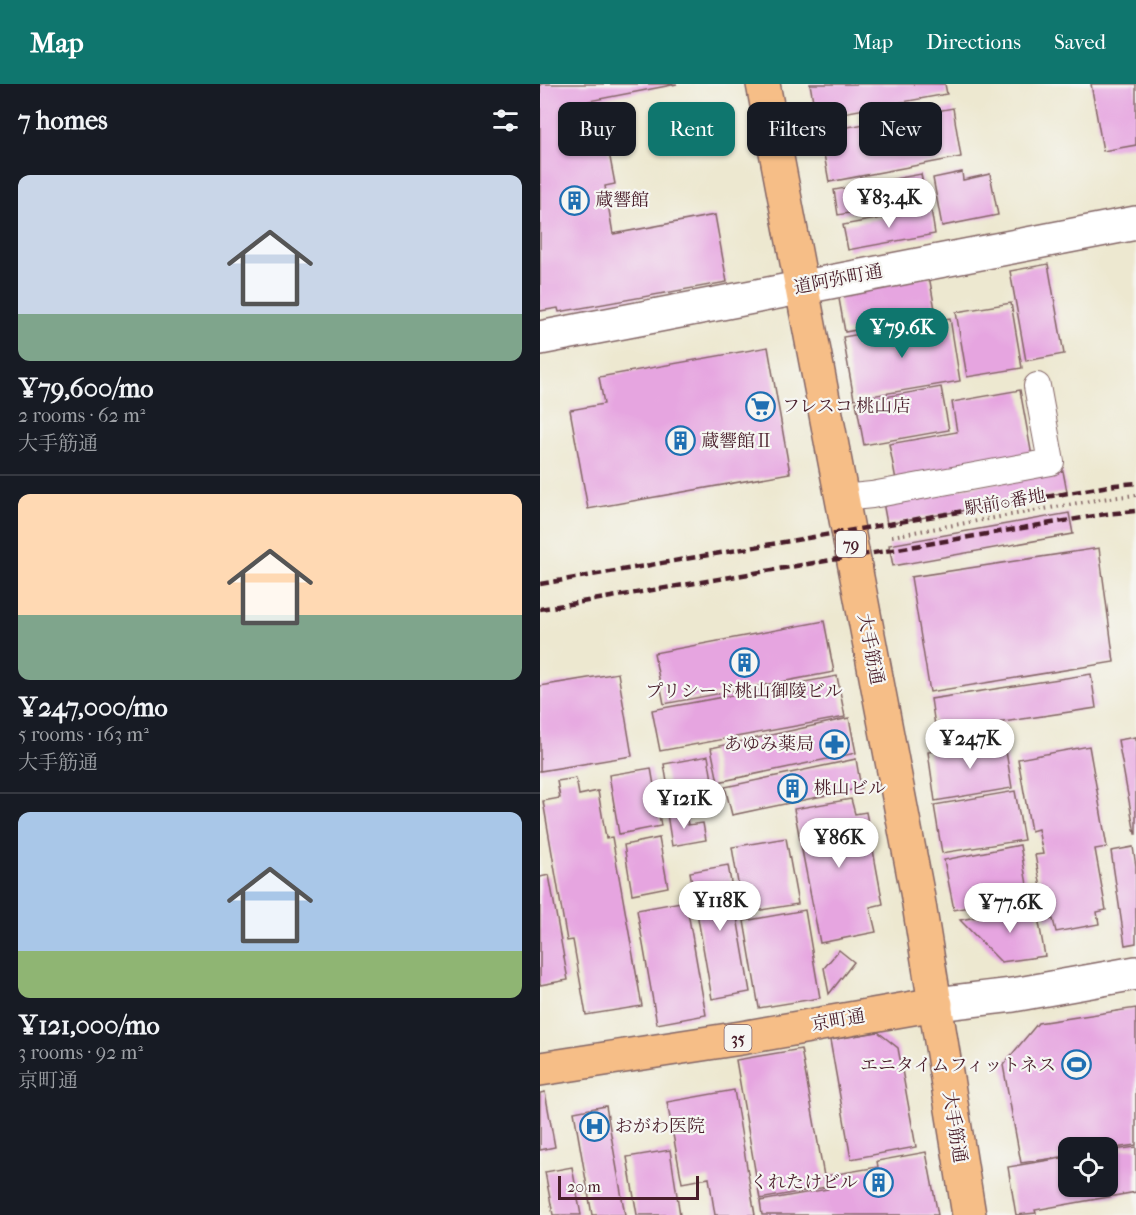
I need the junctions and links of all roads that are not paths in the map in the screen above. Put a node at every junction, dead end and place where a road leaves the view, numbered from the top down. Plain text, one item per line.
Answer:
1 (763, 84) edge
2 (1136, 223) edge
3 (802, 286) junction
4 (540, 338) edge
5 (1037, 386) dead end
6 (842, 498) junction
7 (1136, 973) edge
8 (936, 1004) junction
9 (540, 1069) edge
10 (969, 1215) edge

1 - 3 main road, 大手筋通 / 79
2 - 3 street, 道阿弥町通
3 - 4 street, 道阿弥町通
3 - 6 main road, 大手筋通 / 79
5 - 6 lane
6 - 8 main road, 大手筋通 / 79
7 - 8 street, 京町通
8 - 9 main road, 京町通 / 35
8 - 10 main road, 大手筋通

